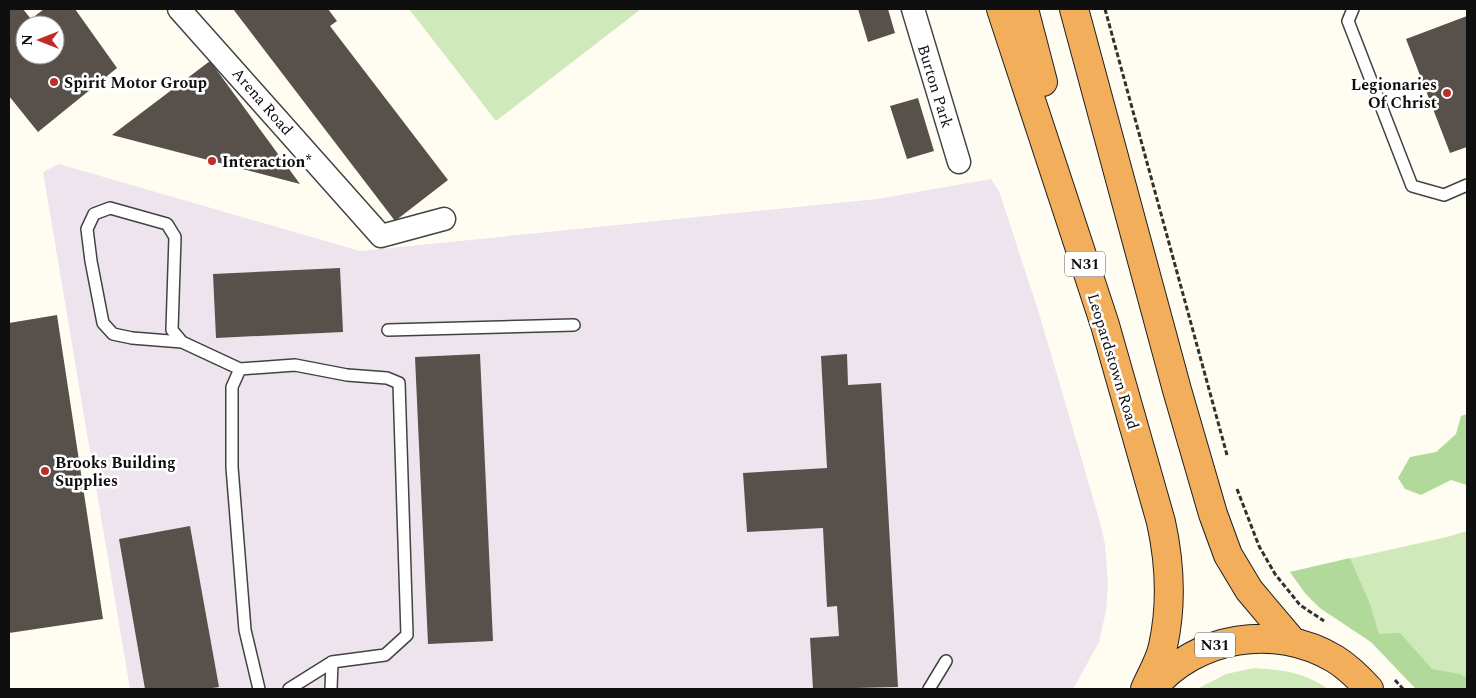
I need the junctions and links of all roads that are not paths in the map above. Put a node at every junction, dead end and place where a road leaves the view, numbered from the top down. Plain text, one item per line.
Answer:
1 (179, 9) edge
2 (913, 9) edge
3 (1001, 9) edge
4 (1024, 9) edge
5 (1074, 9) edge
6 (1353, 9) edge
7 (959, 162) dead end
8 (1467, 186) edge
9 (444, 219) dead end
10 (574, 326) dead end
11 (1105, 326) junction
12 (388, 330) dead end
13 (182, 342) junction
14 (240, 369) junction
15 (1292, 641) junction
16 (946, 661) dead end
17 (332, 662) junction
18 (1381, 683) edge
19 (259, 689) edge
20 (289, 689) edge
21 (331, 689) edge
22 (929, 689) edge
23 (1145, 689) edge
24 (1152, 689) edge

1 - 9 street, Arena Road
2 - 7 street, Burton Park
3 - 11 highway, Leopardstown Road / N31
4 - 11 highway
5 - 15 highway
6 - 8 lane
10 - 12 lane
11 - 23 highway, Leopardstown Road / N31
13 - 13 lane
13 - 14 lane
14 - 17 lane
14 - 19 lane
15 - 18 highway, N31
15 - 24 highway, N31
16 - 22 lane
17 - 20 lane
17 - 21 lane

